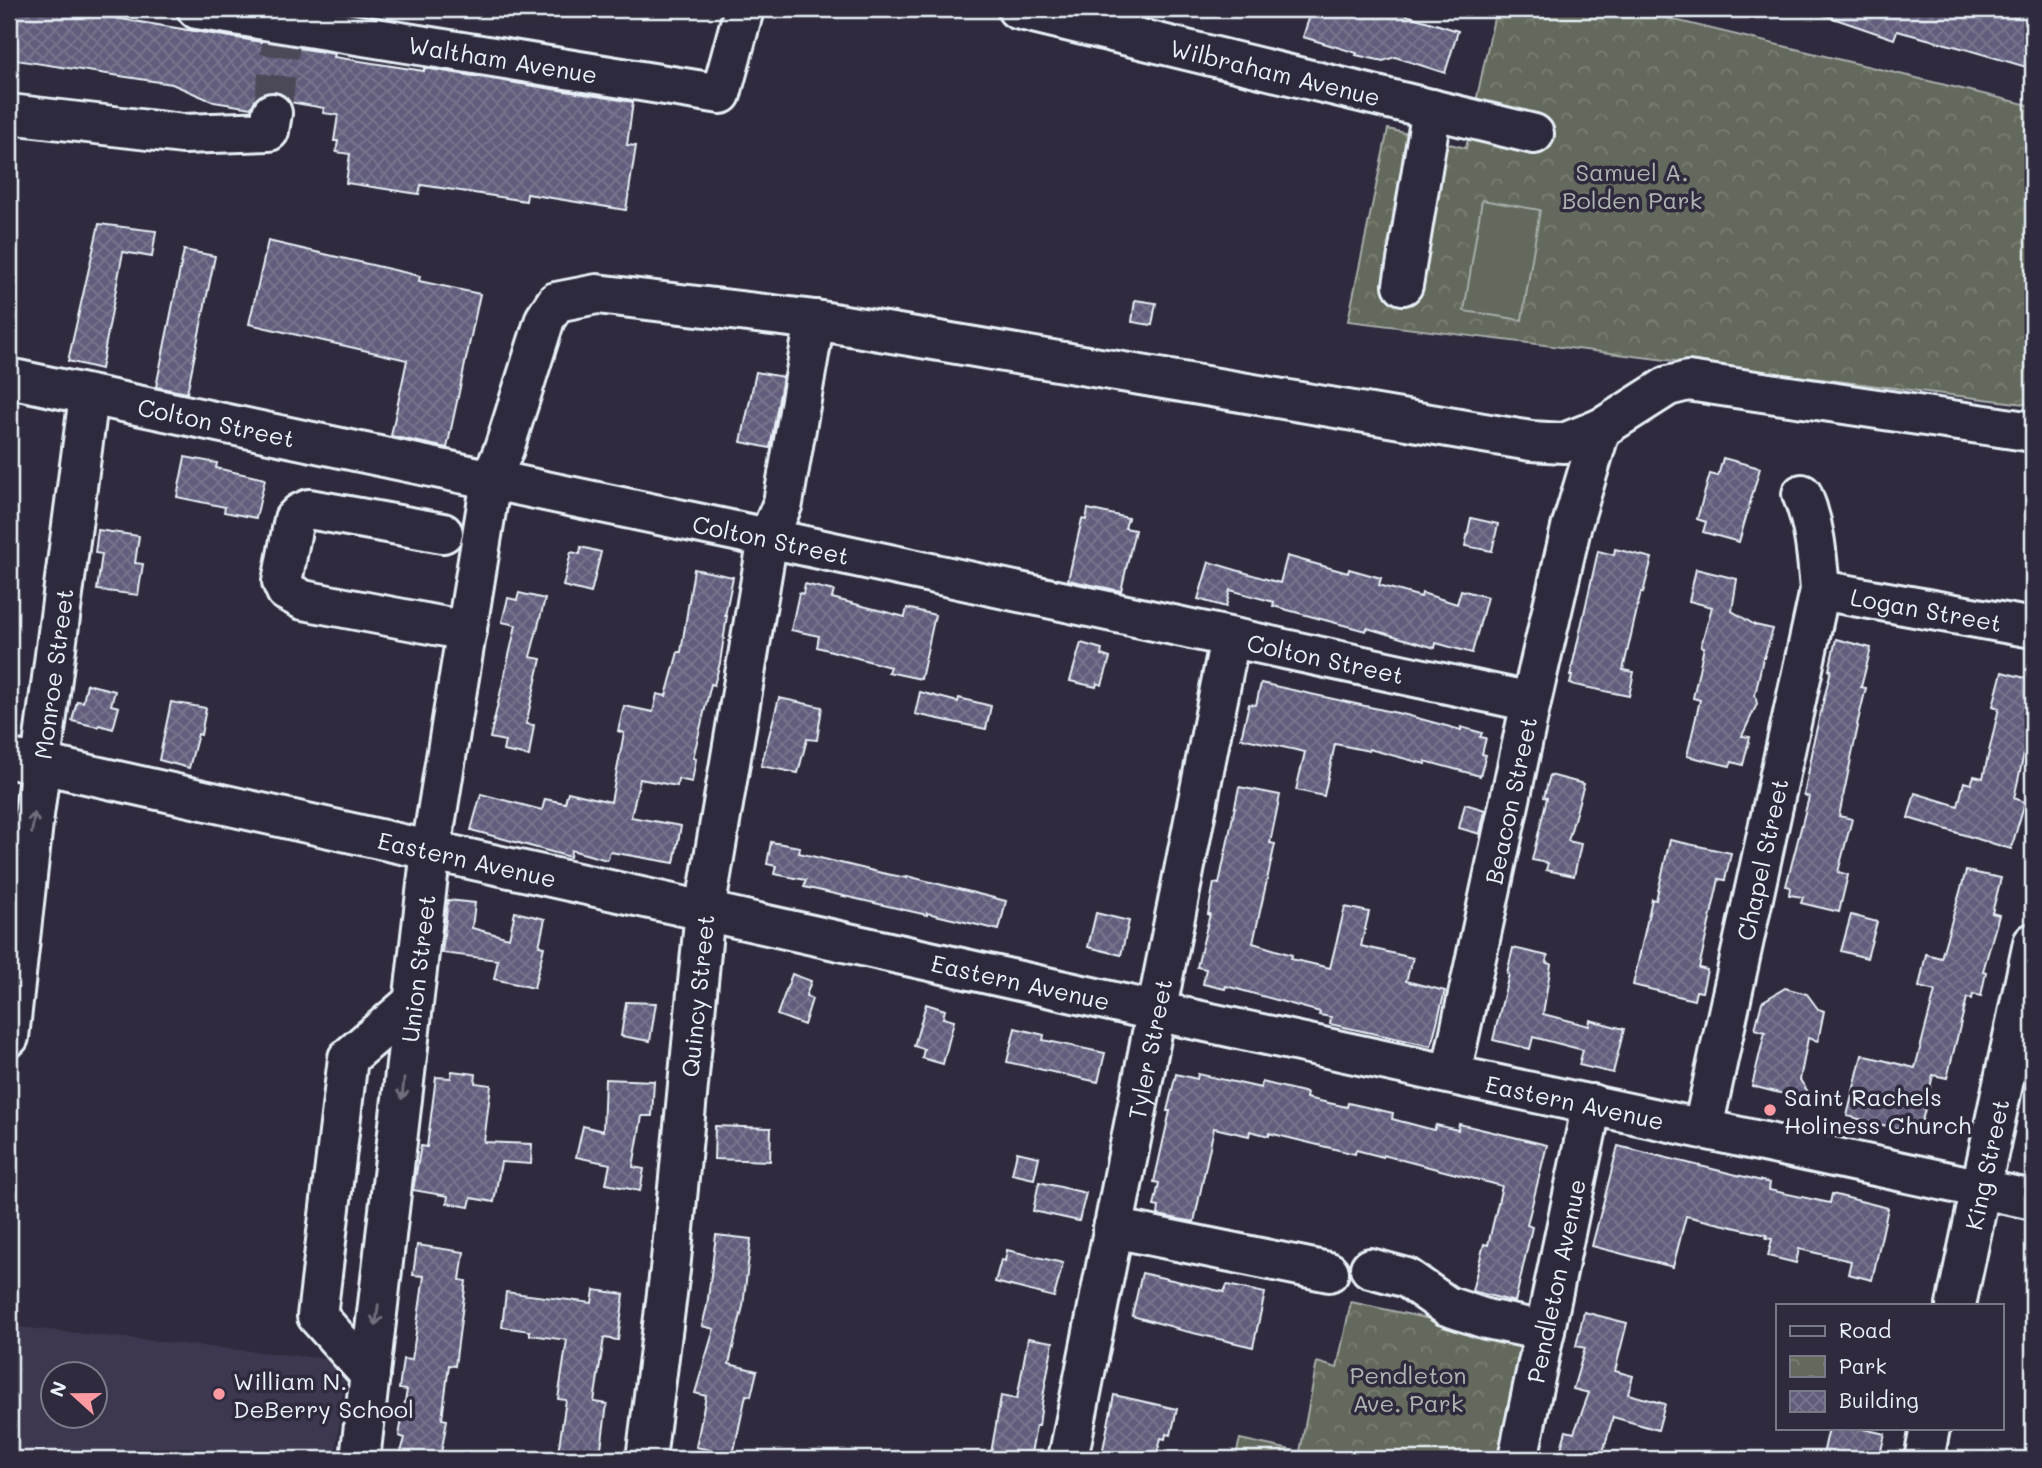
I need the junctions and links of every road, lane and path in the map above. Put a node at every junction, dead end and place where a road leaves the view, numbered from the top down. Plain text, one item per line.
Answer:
1 (197, 9) edge
2 (744, 9) edge
3 (1017, 9) edge
4 (1062, 14) edge
5 (1432, 109) junction
6 (272, 113) tunnel mouth
7 (9, 114) edge
8 (1534, 134) dead end
9 (1404, 285) dead end
10 (816, 320) junction
11 (9, 378) edge
12 (89, 396) junction
13 (1601, 428) junction
14 (2033, 432) edge
15 (491, 480) junction
16 (1802, 494) dead end
17 (443, 533) dead end
18 (768, 538) junction
19 (1820, 590) junction
20 (2033, 628) edge
21 (467, 631) junction
22 (1230, 638) junction
23 (1531, 702) junction
24 (25, 762) edge
25 (431, 850) junction
26 (705, 911) junction
27 (2033, 943) edge
28 (412, 1003) junction
29 (1155, 1011) junction
30 (10, 1015) edge
31 (1451, 1074) junction
32 (1592, 1104) junction
33 (1703, 1128) junction
34 (1981, 1189) junction
35 (2033, 1200) edge
36 (1113, 1228) junction
37 (1370, 1268) dead end
38 (1329, 1272) dead end
39 (1956, 1304) edge
40 (1545, 1331) junction
41 (370, 1375) junction
42 (1930, 1430) edge
43 (360, 1459) edge
44 (646, 1459) edge
45 (1068, 1459) edge
46 (1518, 1459) edge
47 (1924, 1459) edge

1 - 2 street, Waltham Avenue
3 - 4 street, Wilbraham Avenue
4 - 5 street, Wilbraham Avenue
5 - 8 street, Wilbraham Avenue
5 - 9 street
6 - 7 street
10 - 13 street
10 - 15 street, Union Street
10 - 18 street, Quincy Street
11 - 12 street, Colton Street
12 - 15 street, Colton Street
12 - 24 street, Monroe Street
13 - 14 street
13 - 23 street, Beacon Street
15 - 18 street, Colton Street
15 - 21 street, Union Street
16 - 19 street, Chapel Street
17 - 21 street
18 - 22 street, Colton Street
18 - 26 street, Quincy Street
19 - 20 street, Logan Street
19 - 33 street, Chapel Street
21 - 25 street, Union Street
22 - 23 street, Colton Street
22 - 29 street, Tyler Street
23 - 31 street, Beacon Street
24 - 25 street, Eastern Avenue
30 -> 24 street, Monroe Street
25 - 26 street, Eastern Avenue
25 - 28 street, Union Street
26 - 29 street, Eastern Avenue
26 - 44 street, Quincy Street
27 - 34 street, King Street
28 -> 41 street, Union Street
28 - 41 street
29 - 31 street, Eastern Avenue
29 - 36 street, Tyler Street
31 - 32 street, Eastern Avenue
32 - 33 street, Eastern Avenue
32 - 40 street, Pendleton Avenue
33 - 34 street, Eastern Avenue
34 - 35 street, Eastern Avenue
34 - 39 street, King Street
36 - 38 street
36 - 45 street, Tyler Street
37 - 40 street
40 - 46 street, Pendleton Avenue
41 - 43 street, Union Street
42 - 47 street

